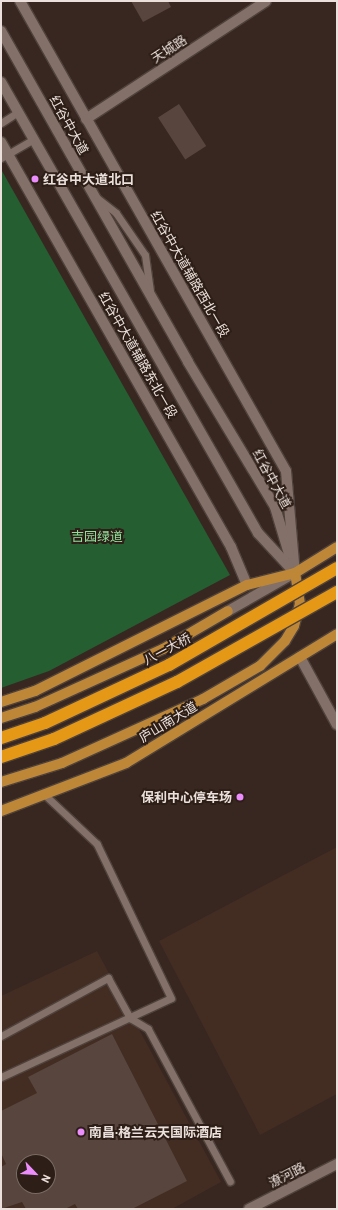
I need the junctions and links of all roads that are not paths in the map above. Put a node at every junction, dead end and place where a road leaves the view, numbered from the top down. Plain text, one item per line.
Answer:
1 (20, 1) edge
2 (266, 1) edge
3 (1, 31) edge
4 (1, 82) edge
5 (18, 112) junction
6 (86, 119) junction
7 (1, 123) edge
8 (34, 139) junction
9 (1, 142) edge
10 (4, 156) edge
11 (94, 196) junction
12 (151, 297) junction
13 (337, 547) edge
14 (337, 568) edge
15 (294, 573) junction
16 (247, 585) junction
17 (337, 592) edge
18 (228, 611) joint
19 (337, 634) edge
20 (300, 657) junction
21 (1, 702) edge
22 (1, 718) edge
23 (337, 725) edge
24 (1, 738) edge
25 (1, 757) edge
26 (1, 782) edge
27 (44, 794) junction
28 (1, 811) edge
29 (130, 1018) junction
30 (1, 1036) edge
31 (1, 1077) edge
32 (337, 1164) edge
33 (230, 1181) dead end
34 (249, 1209) edge

1 - 6 street, 红谷中大道辅路西北一段
2 - 6 street, 天城路
3 - 11 street, 红谷中大道
4 - 5 street
5 - 7 lane
5 - 8 street
6 - 15 street, 红谷中大道辅路西北一段
8 - 10 lane
8 - 15 street
9 - 10 street, 红谷中大道辅路东北一段
10 - 16 street, 红谷中大道辅路东北一段
11 - 12 street, 红谷中大道
11 - 12 lane
12 - 15 street, 红谷中大道
13 - 15 main road
14 - 24 highway, 八一大桥, bridge
15 - 16 main road
15 - 18 street
15 - 26 main road
16 - 21 main road
17 - 25 highway, bridge
18 - 22 main road
19 - 20 main road, 庐山南大道
20 - 23 street
20 - 27 main road, 庐山南大道
27 - 28 main road, 庐山南大道
27 - 29 lane
29 - 30 lane
29 - 31 lane
29 - 33 lane
32 - 34 street, 潦河路

